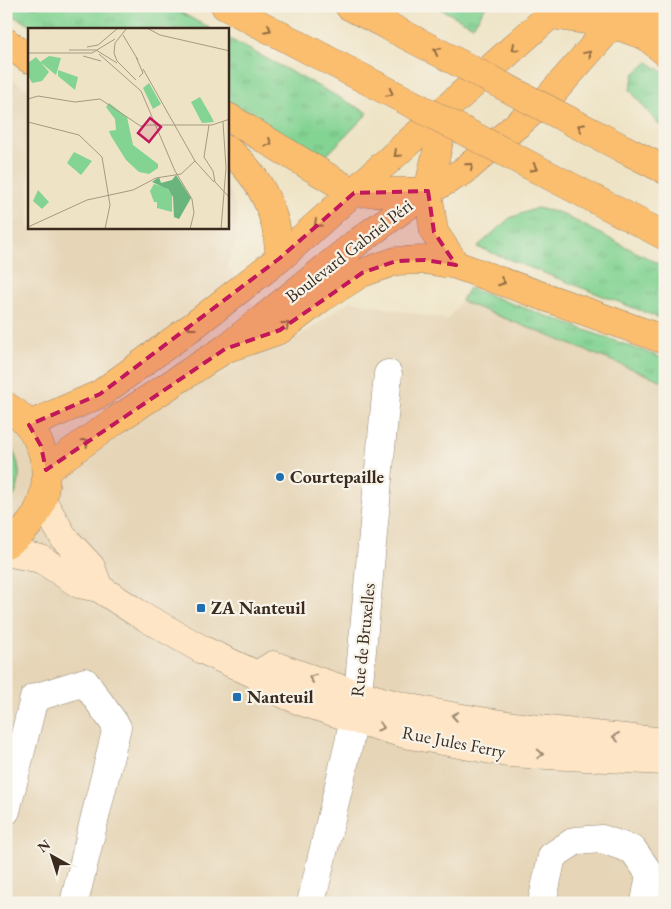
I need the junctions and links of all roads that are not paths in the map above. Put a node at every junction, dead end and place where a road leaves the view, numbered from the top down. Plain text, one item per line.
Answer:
1 (225, 6) edge
2 (349, 6) edge
3 (645, 6) edge
4 (556, 11) edge
5 (620, 15) edge
6 (665, 32) edge
7 (665, 52) edge
8 (446, 110) junction
9 (229, 118) edge
10 (229, 151) edge
11 (665, 170) edge
12 (428, 190) junction
13 (354, 192) junction
14 (665, 236) edge
15 (280, 258) junction
16 (456, 265) junction
17 (665, 340) edge
18 (225, 349) junction
19 (388, 374) dead end
20 (6, 406) edge
21 (29, 425) junction
22 (46, 470) junction
23 (42, 500) junction
24 (6, 544) edge
25 (6, 552) edge
26 (99, 588) junction
27 (356, 706) junction
28 (665, 742) edge
29 (665, 761) edge
30 (6, 811) edge
31 (74, 903) edge
32 (310, 903) edge
33 (542, 903) edge
34 (645, 903) edge

1 -> 14 main road, bridge
11 -> 2 main road, bridge
3 - 6 main road
4 - 5 main road
4 -> 8 main road
5 - 7 main road
12 -> 5 main road, Boulevard Gabriel Péri
8 - 12 main road
8 -> 13 main road
9 -> 13 main road
10 - 15 main road
12 - 13 main road
12 - 16 main road
12 - 18 main road, Boulevard Gabriel Péri
13 -> 15 main road
15 -> 21 main road
16 -> 17 main road
18 -> 16 main road
22 -> 18 main road, Boulevard Gabriel Péri
19 - 27 street, Rue de Bruxelles
20 - 21 main road
21 - 22 main road
22 - 23 main road
23 - 24 main road
23 - 26 street
25 - 26 street, Rue Jules Ferry
26 - 27 street, Rue Jules Ferry
28 -> 27 street, Rue Jules Ferry
27 -> 29 street, Rue Jules Ferry
27 - 32 street, Rue de Bruxelles
30 - 31 street
33 - 34 street

